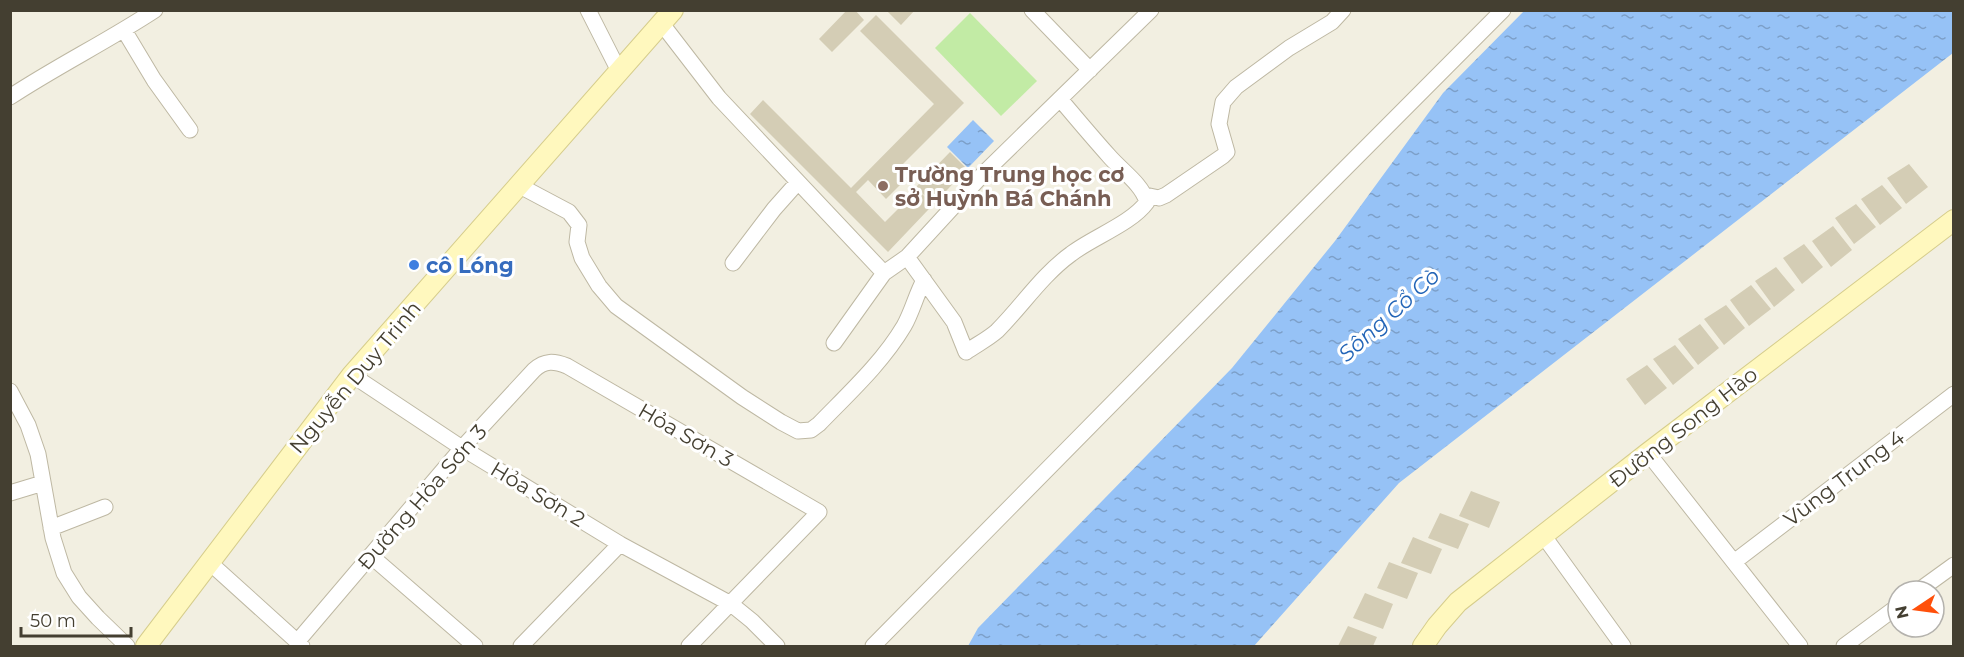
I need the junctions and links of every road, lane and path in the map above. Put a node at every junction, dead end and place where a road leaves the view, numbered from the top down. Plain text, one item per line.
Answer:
1 (155, 10) edge
2 (588, 10) edge
3 (1032, 10) edge
4 (1151, 10) edge
5 (1343, 10) edge
6 (1503, 10) edge
7 (668, 17) edge
8 (124, 30) junction
9 (1090, 70) junction
10 (620, 73) junction
11 (10, 97) edge
12 (1060, 99) junction
13 (190, 130) dead end
14 (798, 182) junction
15 (520, 186) junction
16 (1145, 195) junction
17 (1953, 220) edge
18 (907, 256) junction
19 (733, 263) dead end
20 (884, 273) junction
21 (924, 280) junction
22 (834, 343) dead end
23 (552, 361) joint
24 (352, 375) junction
25 (10, 391) edge
26 (1953, 394) edge
27 (462, 448) junction
28 (1648, 453) junction
29 (43, 483) junction
30 (10, 493) edge
31 (105, 507) dead end
32 (51, 528) junction
33 (1543, 536) junction
34 (620, 544) junction
35 (371, 556) junction
36 (209, 562) junction
37 (1734, 562) junction
38 (1953, 565) edge
39 (1934, 579) edge
40 (731, 604) junction
41 (1886, 615) edge
42 (300, 644) edge
43 (127, 646) edge
44 (146, 646) edge
45 (476, 646) edge
46 (521, 646) edge
47 (689, 646) edge
48 (777, 646) edge
49 (873, 646) edge
50 (1423, 646) edge
51 (1623, 646) edge
52 (1800, 646) edge
53 (1844, 646) edge

1 - 8 street
2 - 10 street
3 - 9 street
4 - 9 street
5 - 16 street
6 - 49 street
7 - 10 street, Nguyễn Duy Trinh
7 - 14 street
8 - 11 street
8 - 13 street
9 - 12 street
10 - 15 street, Nguyễn Duy Trinh
12 - 16 street
12 - 18 street
14 - 19 street
14 - 20 street
15 - 21 street
15 - 24 street, Nguyễn Duy Trinh
16 - 21 street
17 - 28 street, Đường Song Hào
18 - 20 street
18 - 21 street
20 - 22 street
23 - 27 street, Đường Hỏa Sơn 3
23 - 40 street, Hỏa Sơn 3
24 - 27 street, Hỏa Sơn 2
24 - 36 street, Nguyễn Duy Trinh
25 - 29 street
26 - 37 street, Vùng Trung 4
27 - 34 street, Hỏa Sơn 2
27 - 35 street, Đường Hỏa Sơn 3
28 - 33 street, Đường Song Hào
28 - 37 street
29 - 30 street
29 - 32 street
31 - 32 street
32 - 43 street
33 - 50 street, Đường Song Hào
33 - 51 street
34 - 40 street, Hỏa Sơn 2
34 - 46 street
35 - 42 street, Đường Hỏa Sơn 3
35 - 45 street
36 - 42 street
36 - 44 street, Nguyễn Duy Trinh
37 - 52 street
38 - 39 street
40 - 47 street
40 - 48 street, Hỏa Sơn 2
41 - 53 street

